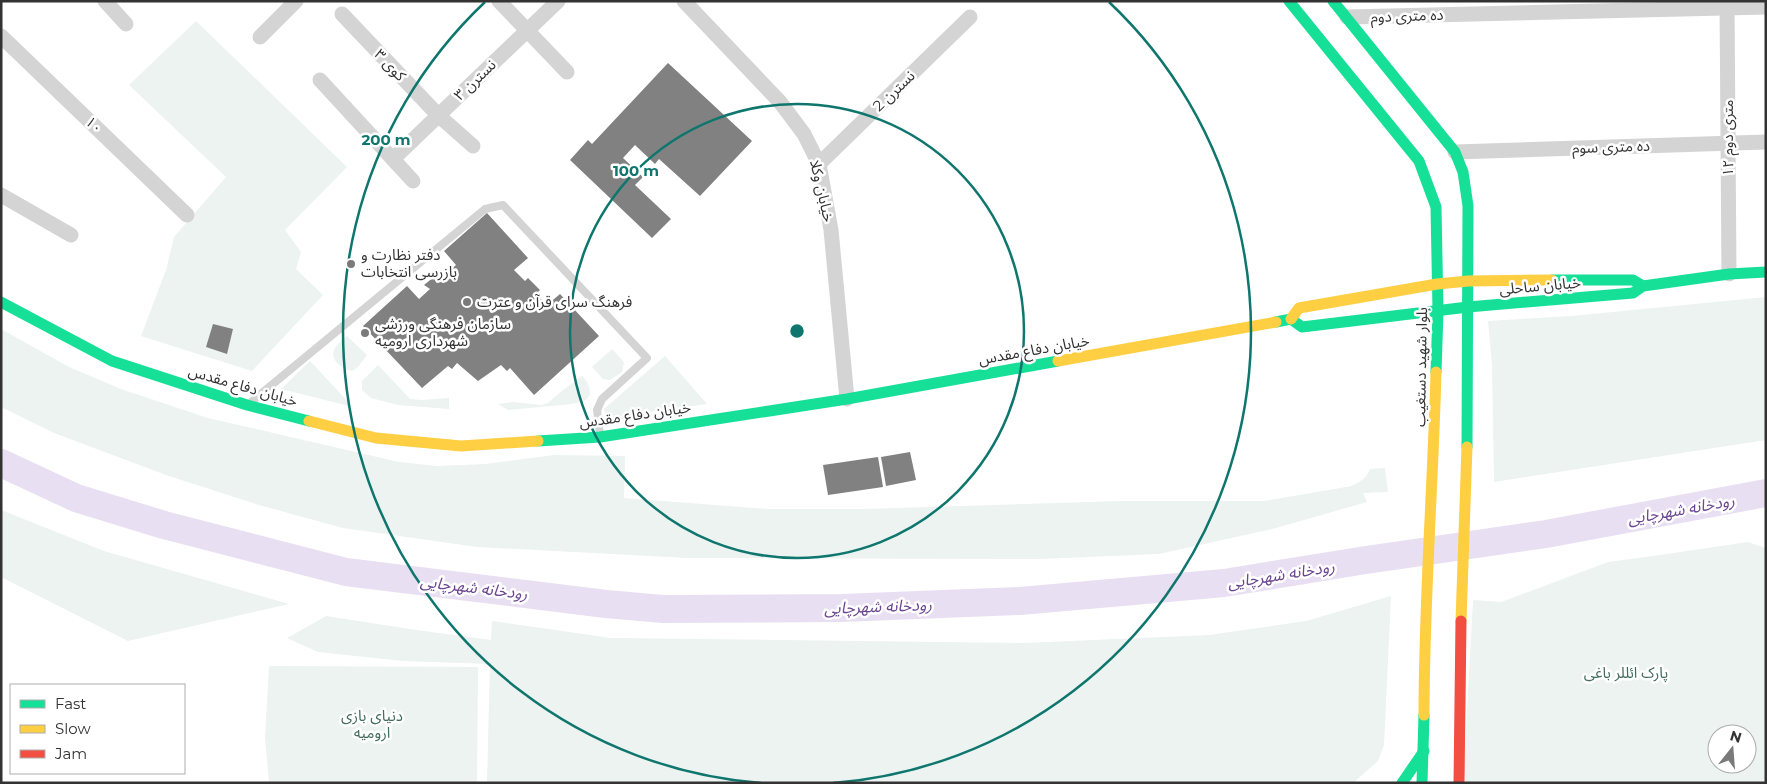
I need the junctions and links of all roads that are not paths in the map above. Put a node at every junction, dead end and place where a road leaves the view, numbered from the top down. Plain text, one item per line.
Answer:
1 (105, 1) edge
2 (296, 1) edge
3 (499, 1) edge
4 (558, 1) edge
5 (684, 1) edge
6 (1289, 1) edge
7 (1334, 1) edge
8 (1727, 4) edge
9 (1766, 7) edge
10 (342, 14) dead end
11 (970, 17) dead end
12 (1347, 17) junction
13 (126, 24) dead end
14 (527, 31) junction
15 (1, 36) edge
16 (260, 37) dead end
17 (567, 72) dead end
18 (320, 80) dead end
19 (438, 115) junction
20 (1766, 142) edge
21 (1728, 143) junction
22 (473, 146) dead end
23 (1455, 152) junction
24 (392, 159) junction
25 (819, 164) junction
26 (413, 181) dead end
27 (1, 196) edge
28 (187, 215) dead end
29 (72, 235) dead end
30 (1766, 272) edge
31 (1729, 274) junction
32 (1468, 280) junction
33 (1437, 284) junction
34 (1643, 286) junction
35 (1, 302) edge
36 (1468, 307) junction
37 (1438, 311) junction
38 (1291, 319) junction
39 (846, 399) junction
40 (247, 405) junction
41 (600, 437) junction
42 (1424, 751) junction
43 (1402, 783) edge
44 (1422, 783) edge
45 (1459, 783) edge

1 - 13 street
2 - 16 street
3 - 14 street
4 - 14 street, نسترن ۳
5 - 25 street, خیابان وکلا
6 - 33 street, بلوار شهید دستغیب
7 - 12 street
8 - 9 street, ده متری دوم
8 - 12 street, ده متری دوم
8 - 21 street, ۱۲ متری دوم
10 - 19 street, کوی ۳
11 - 25 street, نسترن 2
12 - 23 street
14 - 17 street
14 - 19 street, نسترن ۳
15 - 28 street, ۱۰
18 - 24 street
19 - 22 street, کوی ۳
19 - 24 street, نسترن ۳
20 - 21 street, ده متری سوم
21 - 23 street, ده متری سوم
21 - 31 street, ۱۲ متری دوم
23 - 32 street
24 - 26 street
25 - 39 street, خیابان وکلا
27 - 29 street
30 - 31 street, خیابان ساحلی
31 - 34 street, خیابان ساحلی
32 - 33 street, خیابان ساحلی
32 - 34 street, خیابان ساحلی
32 - 36 street
33 - 37 street, بلوار شهید دستغیب
33 - 38 street, خیابان دفاع مقدس
34 - 36 street, خیابان ساحلی
35 - 40 street, خیابان دفاع مقدس
36 - 37 street, خیابان ساحلی
36 - 45 street
37 - 38 street, خیابان دفاع مقدس
37 - 42 street, بلوار شهید دستغیب
38 - 39 street, خیابان دفاع مقدس
39 - 41 street, خیابان دفاع مقدس
40 - 41 street, خیابان دفاع مقدس
40 - 41 lane
42 - 43 street
42 - 44 street, بلوار شهید دستغیب

